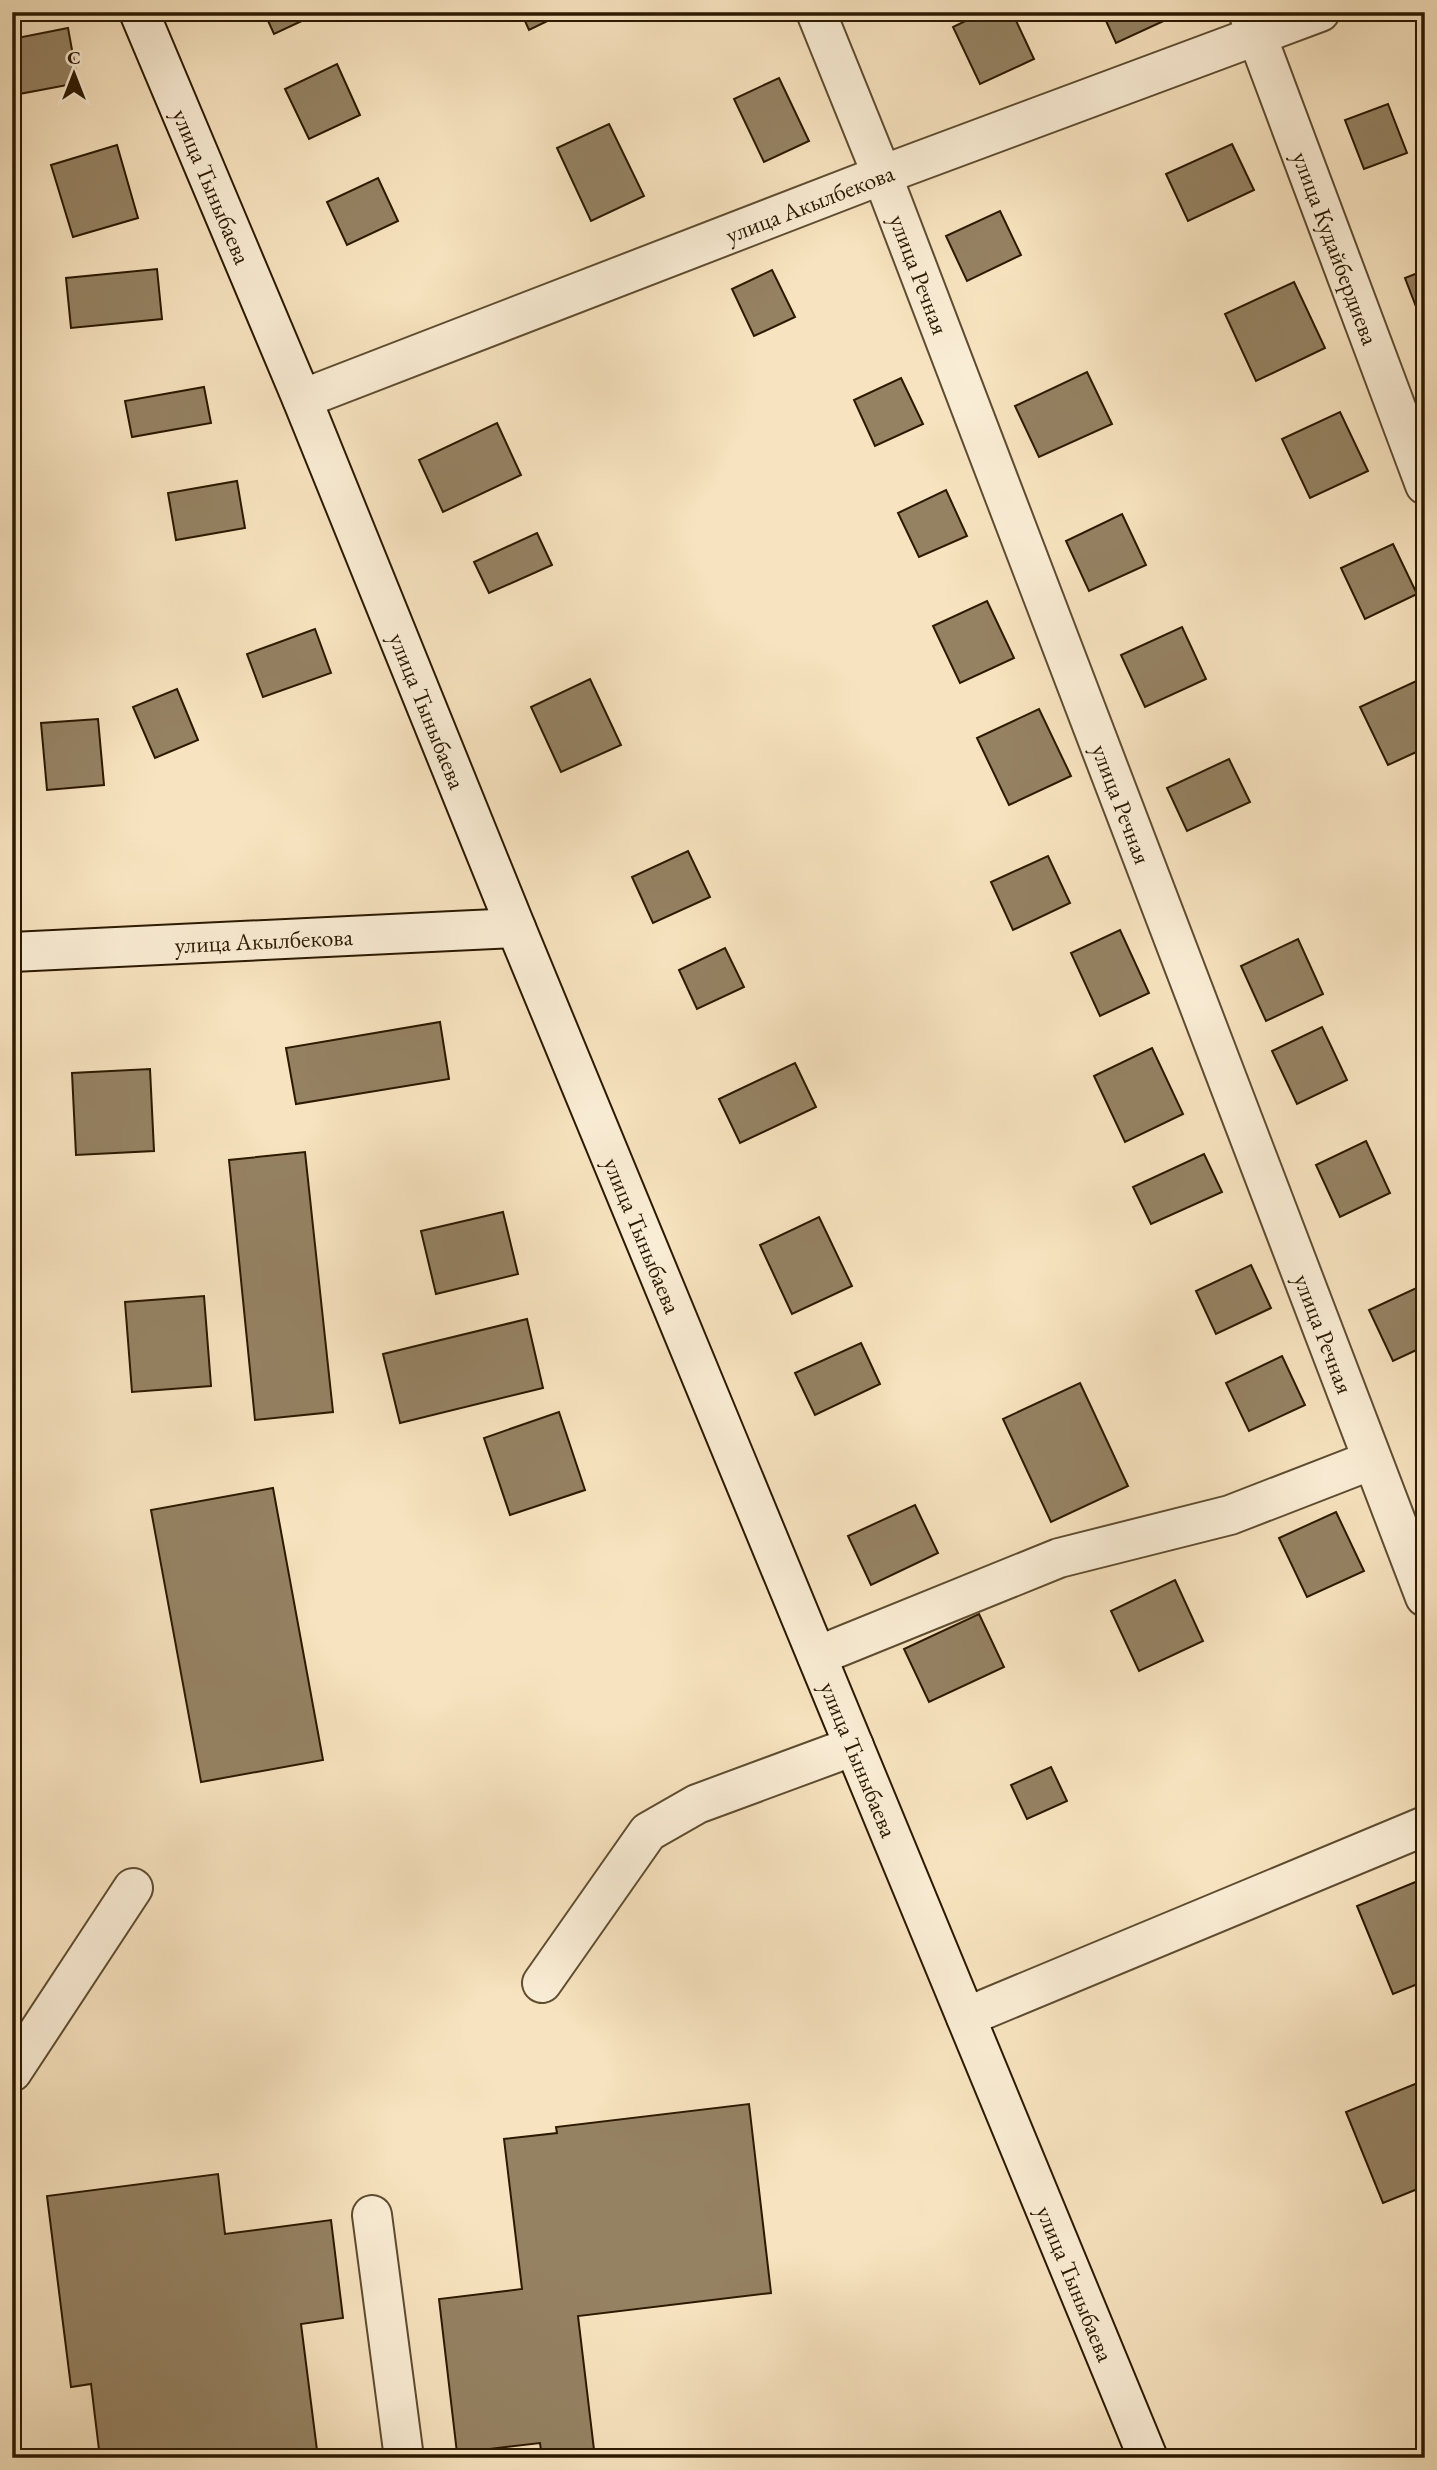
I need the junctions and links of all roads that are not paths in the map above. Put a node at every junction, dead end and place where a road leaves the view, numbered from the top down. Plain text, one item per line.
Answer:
1 (139, 12) edge
2 (816, 12) edge
3 (1320, 12) edge
4 (1253, 24) edge
5 (883, 175) junction
6 (303, 398) junction
7 (1425, 485) edge
8 (516, 928) junction
9 (12, 952) edge
10 (1372, 1460) junction
11 (1425, 1597) edge
12 (817, 1656) junction
13 (854, 1746) junction
14 (1425, 1797) edge
15 (1411, 1832) edge
16 (133, 1888) dead end
17 (542, 1983) dead end
18 (966, 2017) junction
19 (12, 2072) edge
20 (372, 2215) dead end
21 (404, 2458) edge
22 (1148, 2458) edge

1 - 6 street, улица Тыныбаева
2 - 5 street, улица Речная
3 - 4 street, улица Акылбекова
4 - 5 street, улица Акылбекова
4 - 7 street, улица Кудайбердиева
5 - 6 street, улица Акылбекова
5 - 10 street, улица Речная
6 - 8 street, улица Тыныбаева
8 - 9 street, улица Акылбекова
8 - 12 street, улица Тыныбаева
10 - 11 street, улица Речная
10 - 12 street
12 - 13 street, улица Тыныбаева
13 - 17 street
13 - 18 street, улица Тыныбаева
14 - 15 street
15 - 18 street
16 - 19 street
18 - 22 street, улица Тыныбаева
20 - 21 street

